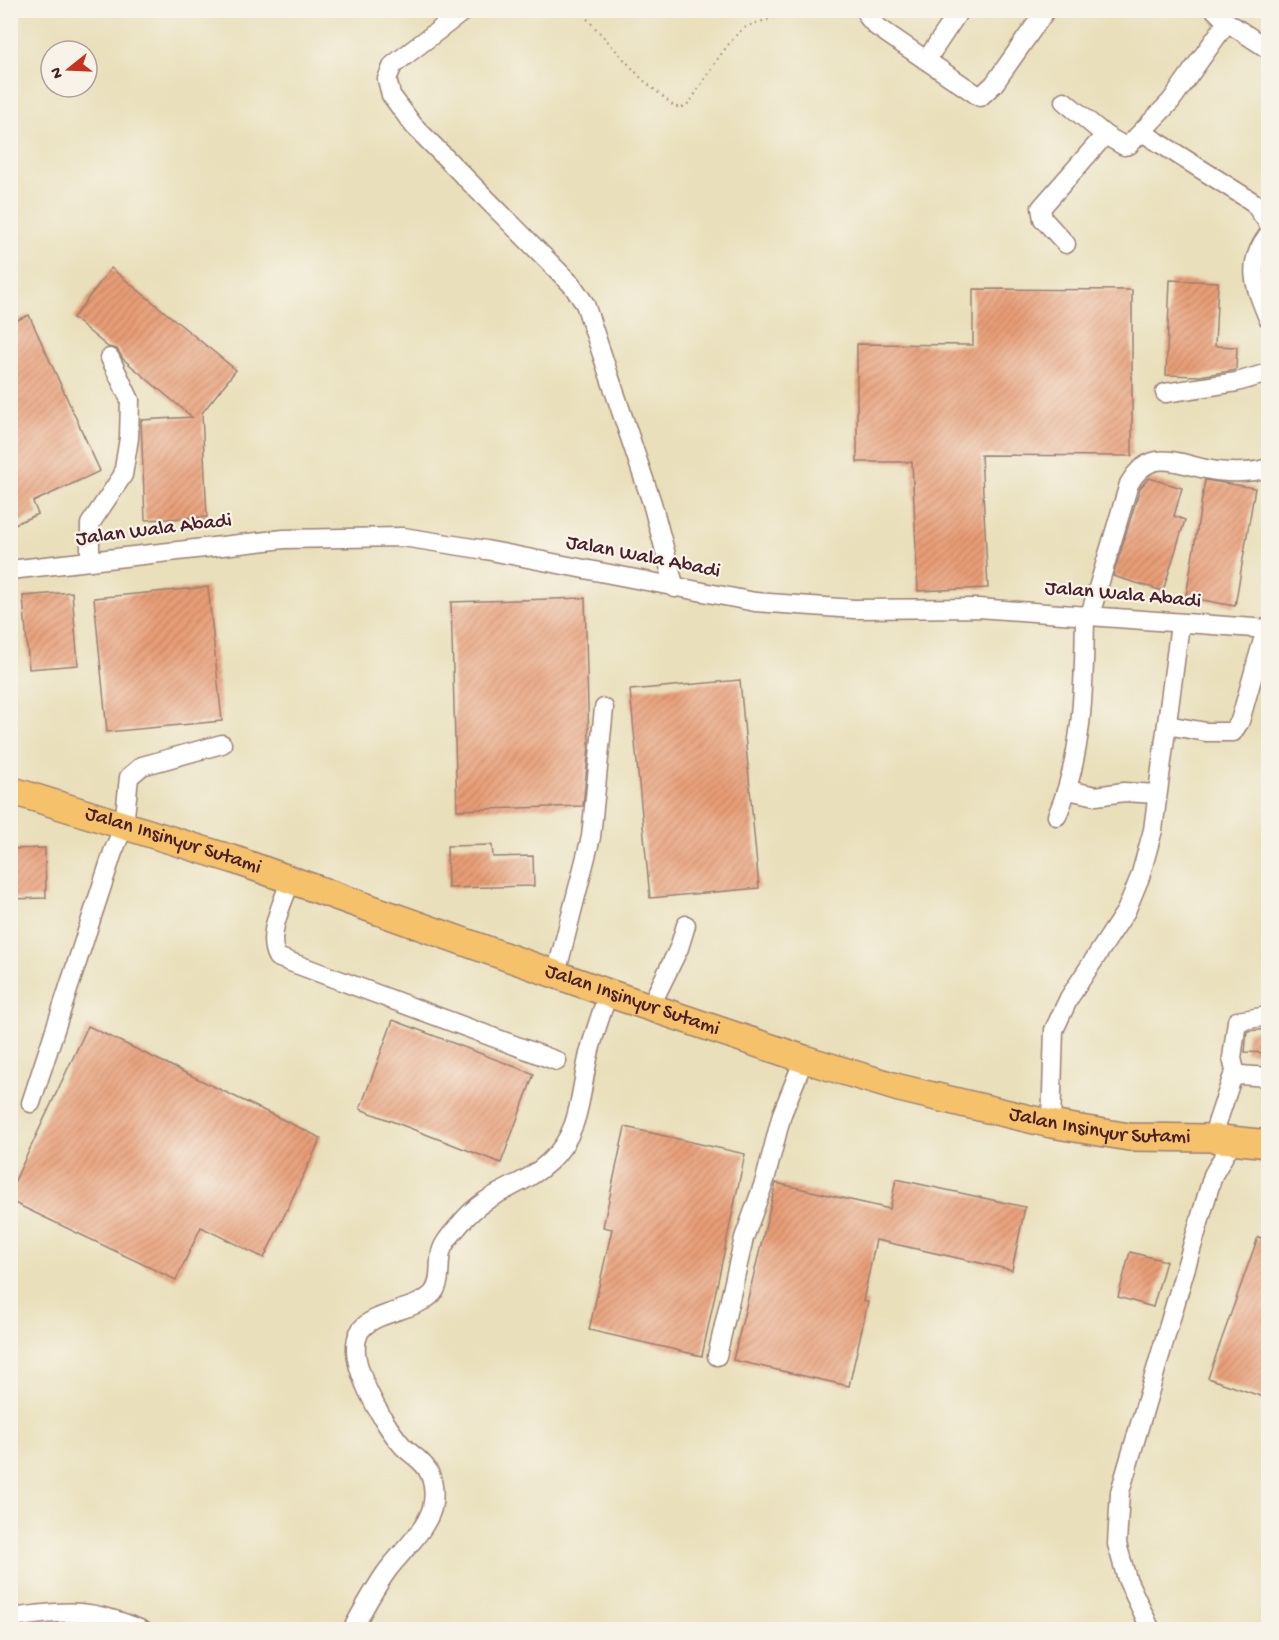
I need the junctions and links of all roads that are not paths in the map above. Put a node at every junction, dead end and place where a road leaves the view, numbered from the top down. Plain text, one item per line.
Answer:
1 (465, 10) edge
2 (868, 10) edge
3 (960, 10) edge
4 (1046, 10) edge
5 (1221, 16) edge
6 (1269, 49) edge
7 (927, 59) junction
8 (1064, 101) dead end
9 (1142, 132) junction
10 (1105, 135) junction
11 (1269, 223) edge
12 (1269, 235) edge
13 (1066, 244) dead end
14 (1269, 318) edge
15 (110, 358) dead end
16 (1269, 373) edge
17 (1165, 393) dead end
18 (1269, 468) edge
19 (90, 561) junction
20 (10, 570) edge
21 (675, 588) junction
22 (1088, 615) junction
23 (1180, 624) junction
24 (1267, 629) edge
25 (604, 708) dead end
26 (1167, 725) junction
27 (222, 744) dead end
28 (10, 790) edge
29 (1068, 790) junction
30 (1157, 794) junction
31 (1057, 816) dead end
32 (124, 826) junction
33 (291, 879) junction
34 (686, 926) dead end
35 (556, 974) junction
36 (608, 993) junction
37 (651, 1005) junction
38 (1269, 1016) edge
39 (804, 1059) junction
40 (557, 1061) dead end
41 (1236, 1075) junction
42 (1269, 1077) edge
43 (31, 1103) dead end
44 (1051, 1124) junction
45 (1222, 1139) junction
46 (1269, 1144) edge
47 (717, 1356) dead end
48 (10, 1618) edge
49 (142, 1629) edge
50 (352, 1629) edge
51 (1151, 1629) edge

1 - 21 street
2 - 7 street
3 - 7 street
4 - 7 street
5 - 6 street
5 - 9 street
8 - 10 street
9 - 10 street
9 - 11 street
10 - 13 street
12 - 14 street
15 - 19 street
16 - 17 street
18 - 22 street
19 - 20 street, Jalan Wala Abadi
19 - 21 street, Jalan Wala Abadi
21 - 22 street, Jalan Wala Abadi
22 - 23 street, Jalan Wala Abadi
22 - 29 street
23 - 24 street, Jalan Wala Abadi
23 - 26 street
24 - 26 street
25 - 35 street
26 - 30 street
27 - 32 street
28 - 32 highway, Jalan Insinyur Sutami
29 - 30 street
29 - 31 street
30 - 44 street
32 - 33 highway, Jalan Insinyur Sutami
32 - 43 street
33 - 35 highway, Jalan Insinyur Sutami
33 - 40 street
34 - 37 street
35 - 36 highway, Jalan Insinyur Sutami
36 - 37 highway, Jalan Insinyur Sutami
36 - 50 street
37 - 39 highway, Jalan Insinyur Sutami
38 - 41 street
39 - 44 highway, Jalan Insinyur Sutami
39 - 47 street
41 - 42 street
41 - 45 street
44 - 45 highway, Jalan Insinyur Sutami
45 - 46 highway, Jalan Insinyur Sutami
45 - 51 street
48 - 49 street

